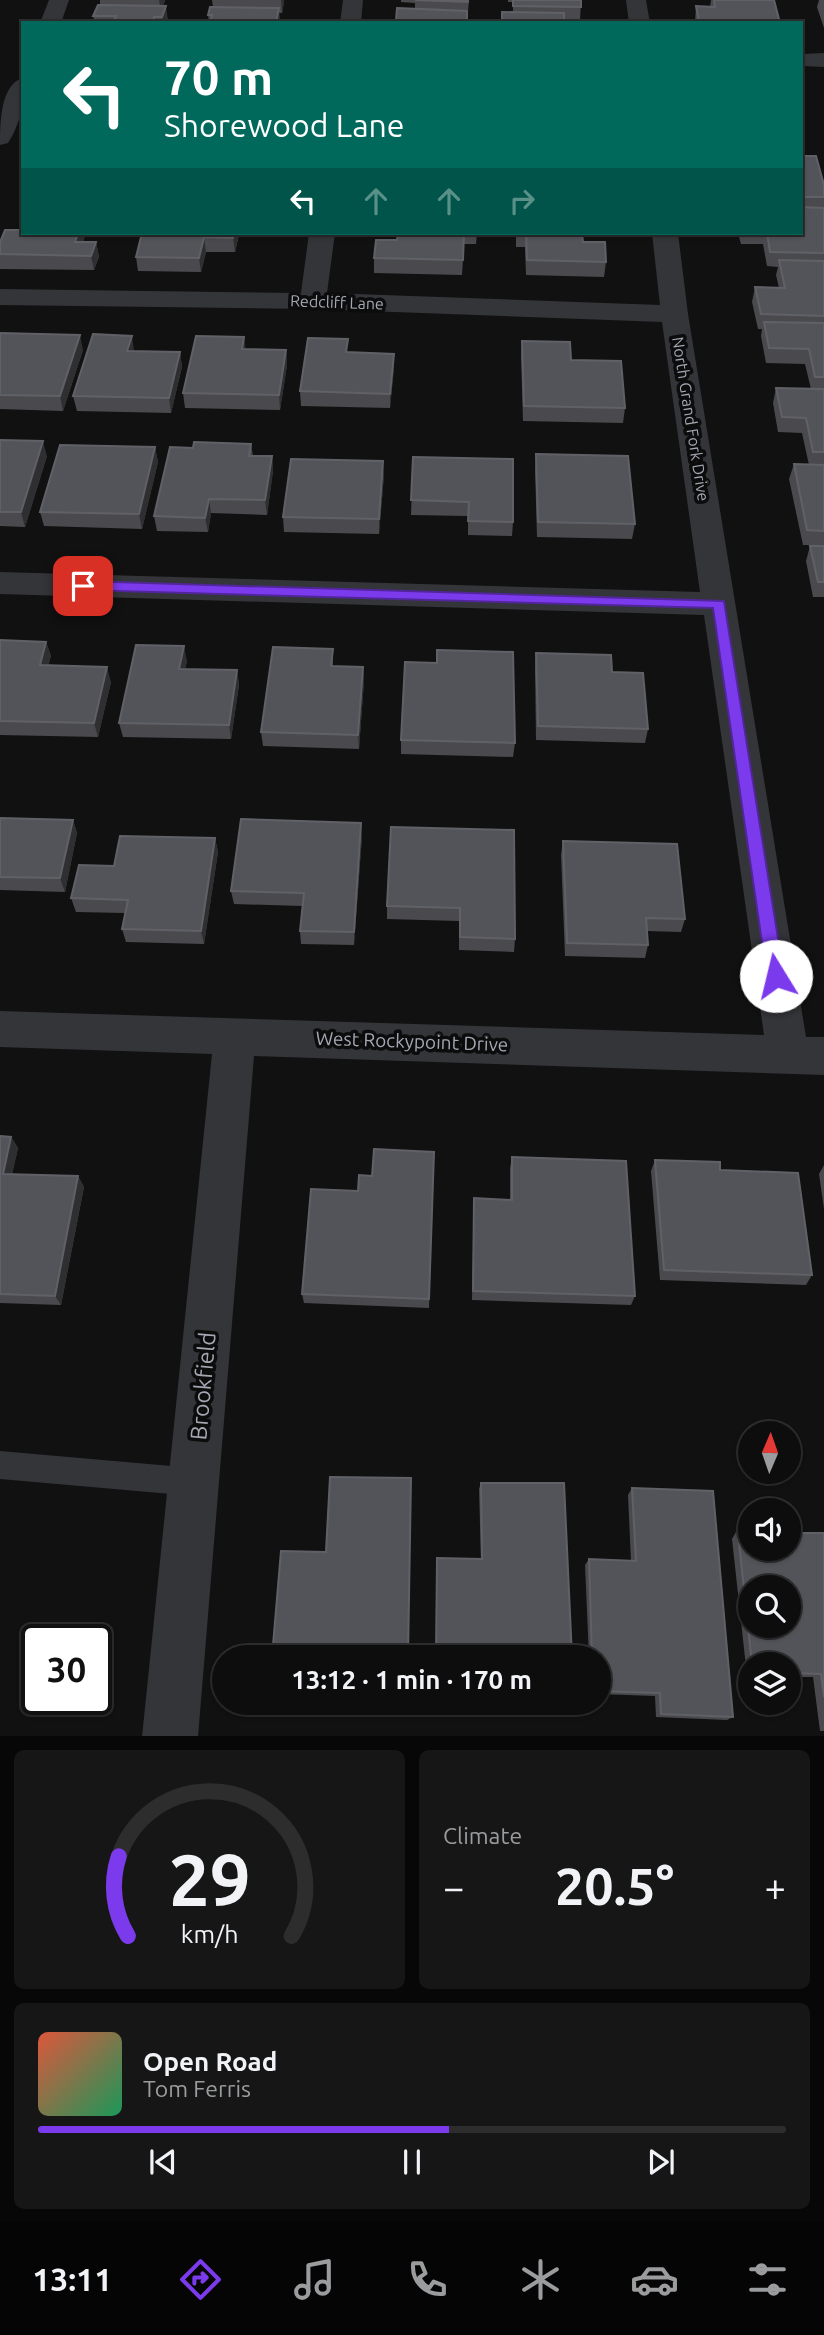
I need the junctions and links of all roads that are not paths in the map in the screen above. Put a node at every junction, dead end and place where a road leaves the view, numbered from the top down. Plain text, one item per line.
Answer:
1 (60, 0) edge
2 (353, 0) edge
3 (636, 0) edge
4 (51, 21) edge
5 (350, 21) edge
6 (640, 21) edge
7 (803, 60) edge
8 (824, 60) edge
9 (21, 90) edge
10 (0, 138) edge
11 (322, 235) edge
12 (665, 235) edge
13 (0, 297) edge
14 (313, 301) junction
15 (674, 314) junction
16 (0, 583) edge
17 (720, 604) junction
18 (0, 1029) edge
19 (235, 1035) junction
20 (806, 1056) edge
21 (0, 1465) edge
22 (194, 1482) junction
23 (170, 1736) edge

1 - 4 street
2 - 5 street
3 - 6 street
7 - 8 street
9 - 10 street
11 - 14 street
12 - 15 street, North Grand Fork Drive
13 - 14 street, Redcliff Lane
14 - 15 street, Redcliff Lane
15 - 17 street, North Grand Fork Drive
16 - 17 street
17 - 20 street, North Grand Fork Drive
18 - 19 street, West Rockypoint Drive
19 - 20 street, West Rockypoint Drive
19 - 22 street, Brookfield
21 - 22 lane
22 - 23 street, Brookfield

